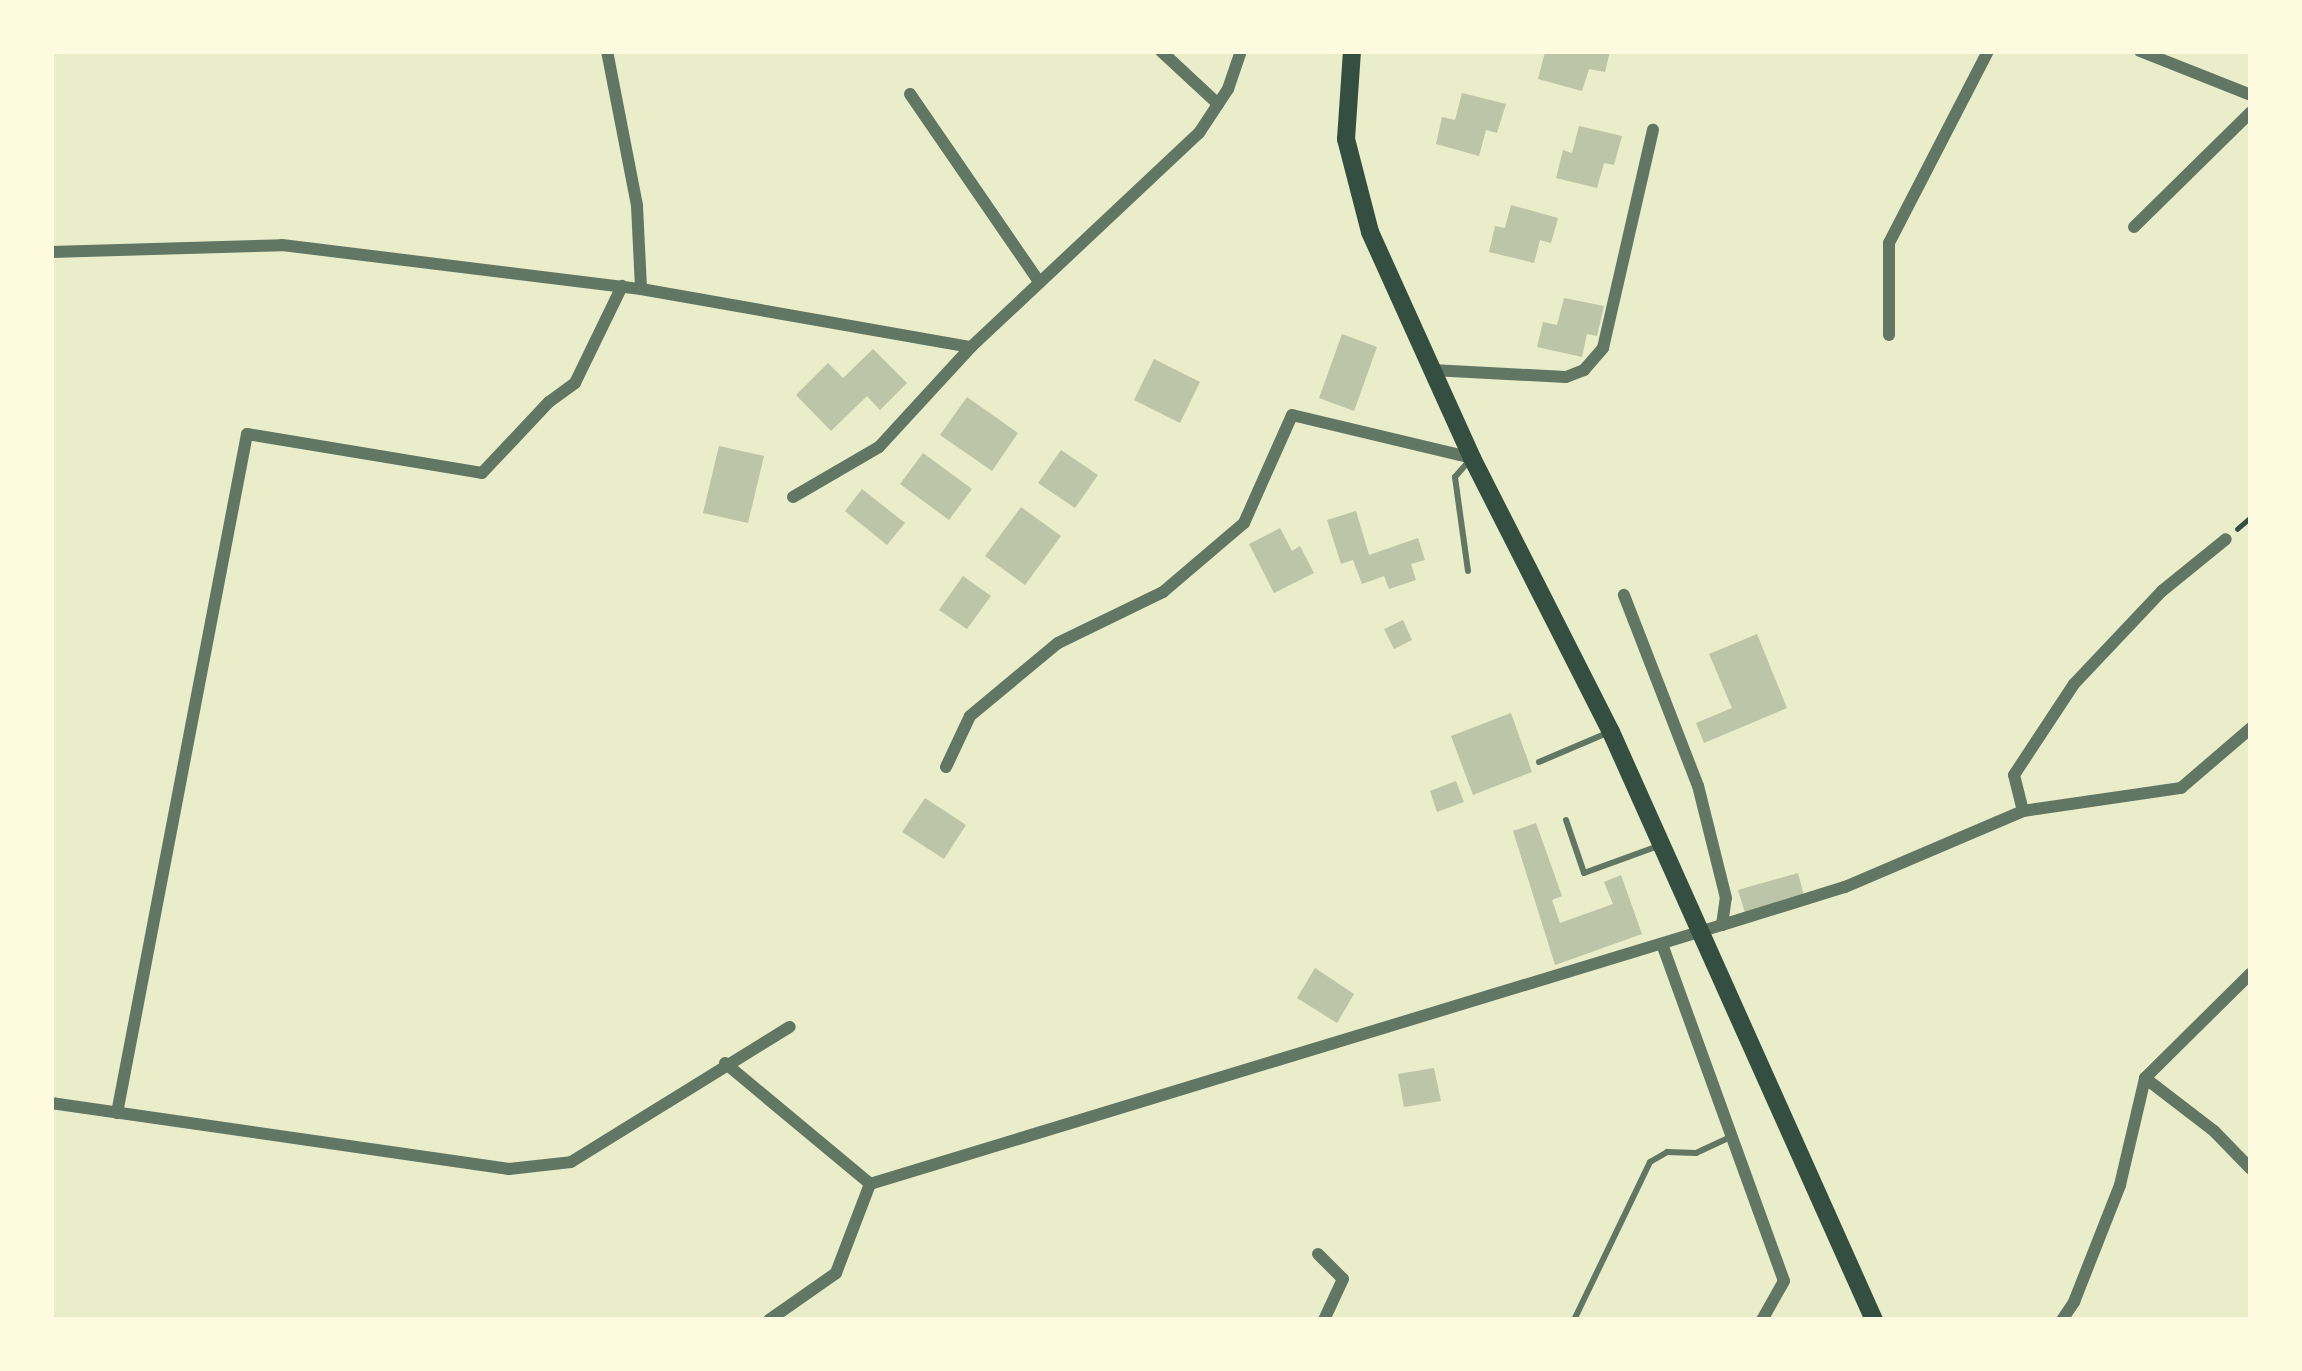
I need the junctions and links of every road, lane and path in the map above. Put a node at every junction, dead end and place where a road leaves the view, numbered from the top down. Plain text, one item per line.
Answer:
1 (607, 51) edge
2 (1161, 51) edge
3 (1241, 51) edge
4 (1352, 51) edge
5 (1988, 51) edge
6 (2140, 51) edge
7 (910, 94) dead end
8 (2251, 94) edge
9 (1218, 104) junction
10 (2251, 112) edge
11 (1653, 130) dead end
12 (2134, 227) dead end
13 (51, 252) edge
14 (1039, 282) junction
15 (622, 286) junction
16 (641, 289) junction
17 (1889, 334) dead end
18 (970, 346) junction
19 (1432, 370) junction
20 (1472, 458) junction
21 (793, 497) dead end
22 (2226, 539) dead end
23 (1468, 571) dead end
24 (1624, 595) dead end
25 (2251, 728) edge
26 (1611, 732) junction
27 (1539, 762) dead end
28 (946, 766) dead end
29 (2023, 811) junction
30 (1566, 820) dead end
31 (1661, 844) junction
32 (1722, 925) junction
33 (1701, 930) junction
34 (1663, 944) junction
35 (2251, 973) edge
36 (790, 1028) dead end
37 (725, 1063) junction
38 (2145, 1078) junction
39 (51, 1103) edge
40 (117, 1113) junction
41 (1730, 1137) junction
42 (2251, 1169) edge
43 (870, 1184) junction
44 (1318, 1254) dead end
45 (769, 1320) edge
46 (1324, 1320) edge
47 (1574, 1320) edge
48 (1762, 1320) edge
49 (1874, 1320) edge
50 (2062, 1320) edge

1 - 16 street
2 - 9 street
3 - 9 street
4 - 19 main road
5 - 17 street
6 - 8 street
7 - 14 street
9 - 14 street
10 - 12 street
11 - 19 street
13 - 15 street
14 - 18 street
15 - 16 street
15 - 40 street
16 - 18 street
18 - 21 street
19 - 20 main road
20 - 23 lane
20 - 26 main road
20 - 28 street
22 - 29 street
24 - 32 street
25 - 29 street
26 - 27 lane
26 - 31 main road
29 - 32 street
30 - 31 lane
31 - 33 main road
32 - 33 street
33 - 34 street
33 - 49 main road
34 - 41 street
34 - 43 street
35 - 38 street
36 - 37 street
37 - 40 street
37 - 43 street
38 - 42 street
38 - 50 street
39 - 40 street
41 - 47 lane
41 - 48 street
43 - 45 street
44 - 46 street

